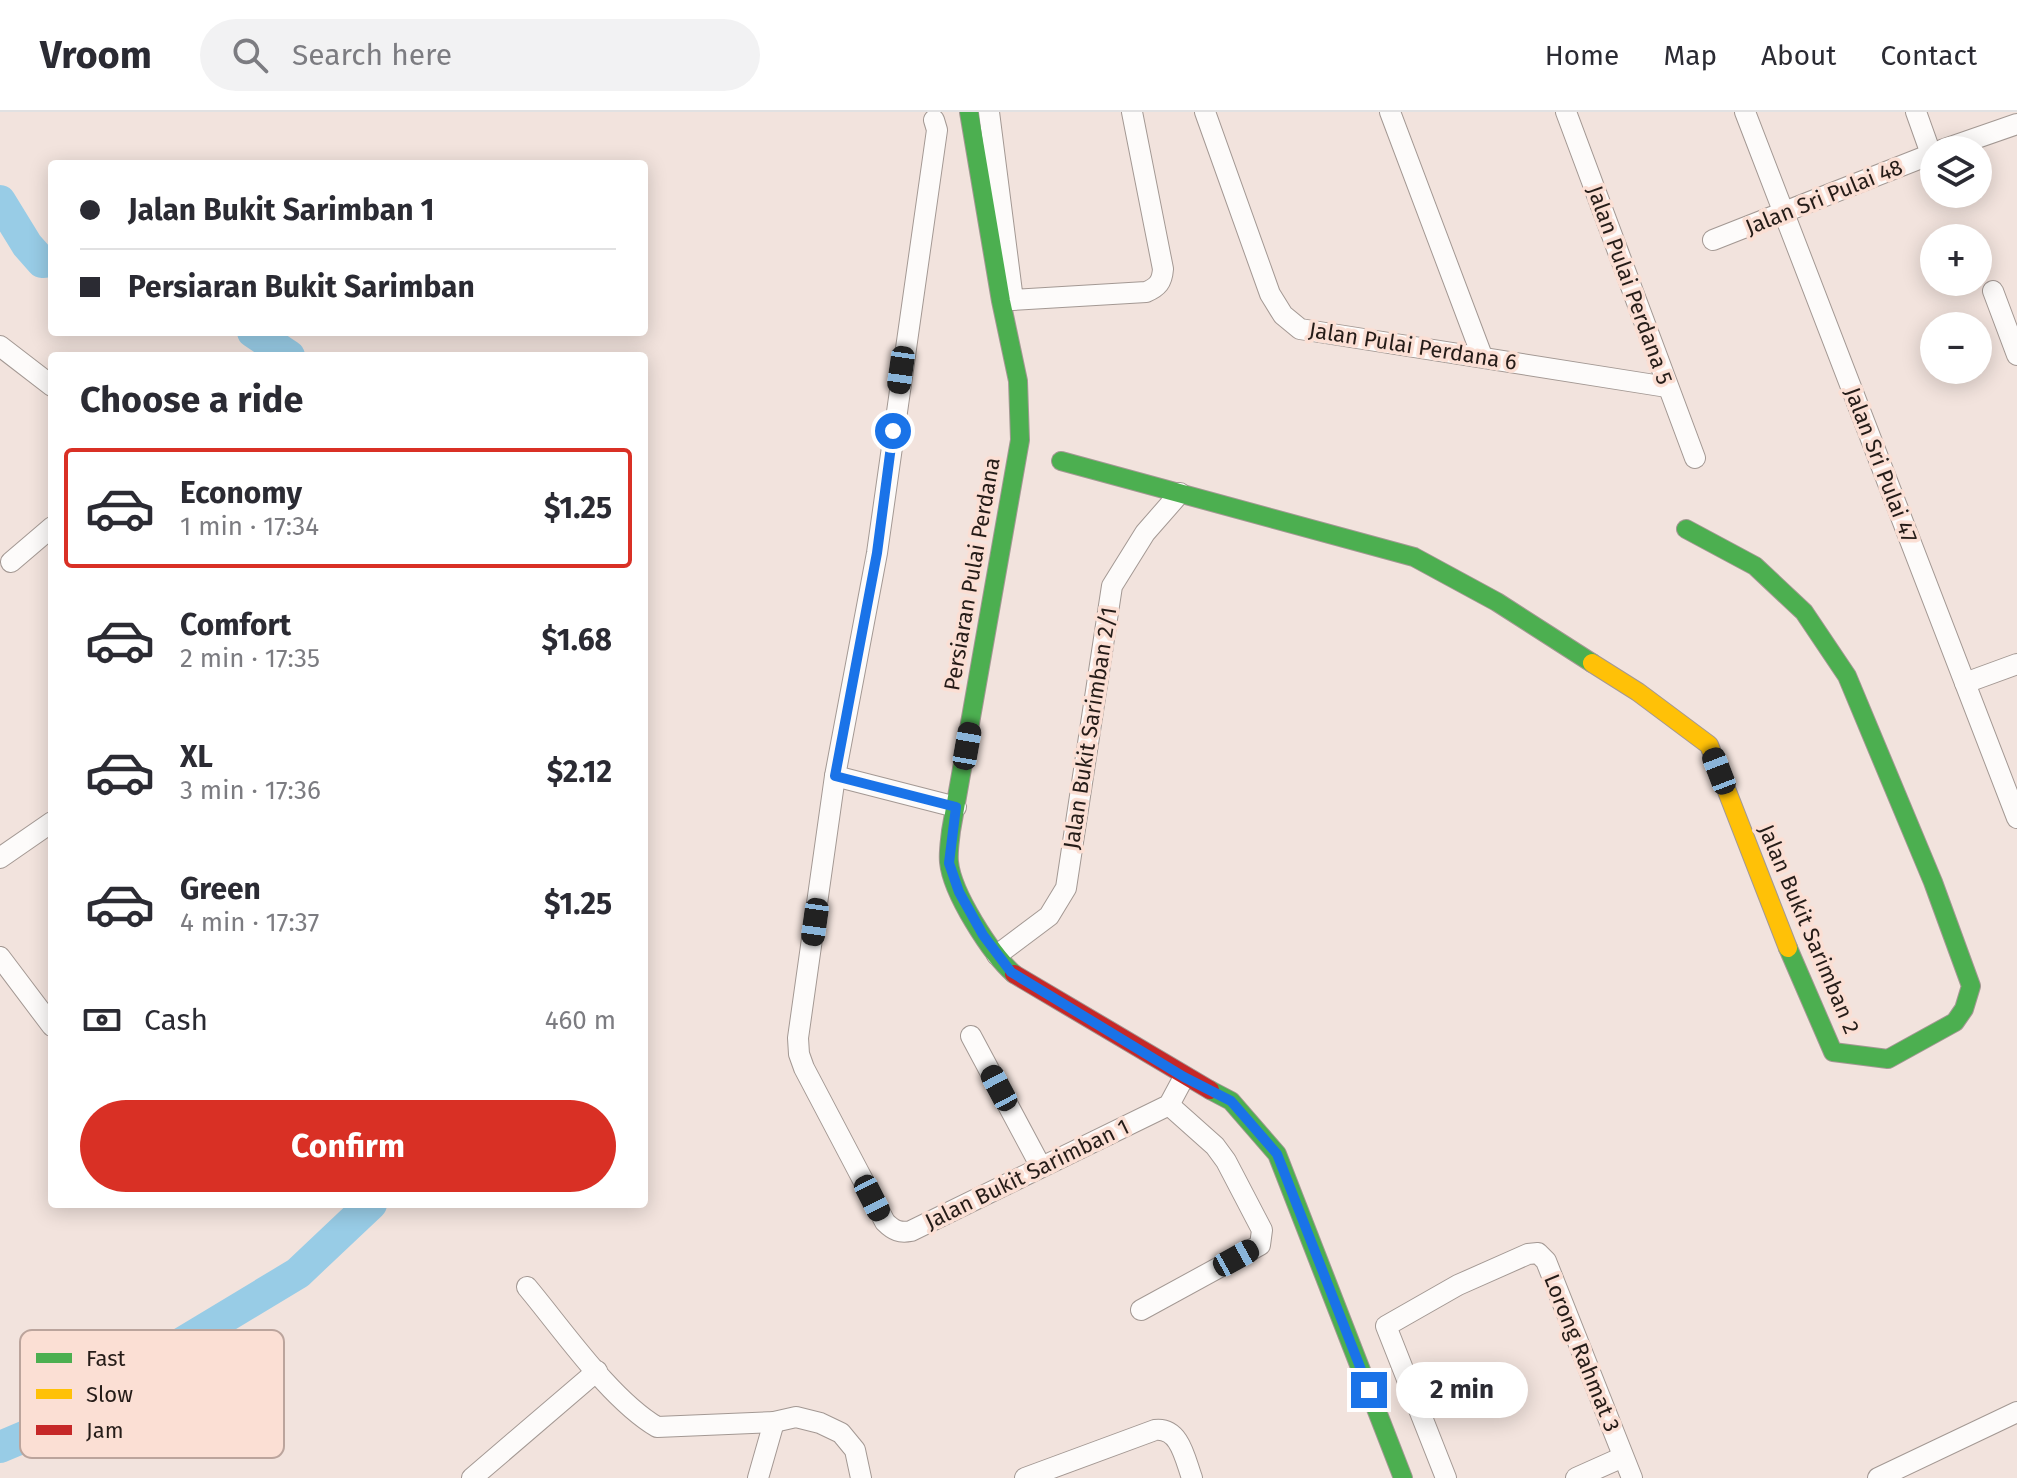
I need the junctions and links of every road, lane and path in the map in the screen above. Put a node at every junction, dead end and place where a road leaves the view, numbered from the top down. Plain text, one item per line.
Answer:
1 (969, 112) edge
2 (989, 112) edge
3 (1132, 112) edge
4 (1205, 112) edge
5 (1390, 112) edge
6 (1566, 112) edge
7 (1745, 112) edge
8 (1916, 112) edge
9 (934, 120) dead end
10 (2017, 124) edge
11 (1928, 136) edge
12 (1982, 136) edge
13 (1920, 158) edge
14 (1783, 214) junction
15 (1713, 240) dead end
16 (1993, 291) dead end
17 (0, 346) edge
18 (2017, 355) edge
19 (1482, 356) junction
20 (48, 383) edge
21 (1667, 387) junction
22 (1695, 458) dead end
23 (1061, 461) dead end
24 (1180, 493) junction
25 (1686, 529) dead end
26 (48, 530) edge
27 (11, 562) dead end
28 (2017, 664) edge
29 (1965, 683) junction
30 (835, 776) junction
31 (956, 807) junction
32 (2017, 818) edge
33 (48, 825) edge
34 (0, 858) edge
35 (997, 955) junction
36 (0, 957) edge
37 (48, 1021) edge
38 (971, 1036) dead end
39 (1184, 1077) junction
40 (1169, 1105) junction
41 (1041, 1167) junction
42 (527, 1287) dead end
43 (1141, 1310) dead end
44 (597, 1371) junction
45 (2017, 1412) edge
46 (774, 1422) junction
47 (1623, 1457) junction
48 (1889, 1476) edge
49 (472, 1478) edge
50 (758, 1478) edge
51 (861, 1478) edge
52 (1025, 1478) edge
53 (1192, 1478) edge
54 (1403, 1478) edge
55 (1446, 1478) edge
56 (1576, 1478) edge
57 (1632, 1478) edge

1 - 31 street, Persiaran Pulai Perdana
2 - 3 street
4 - 19 street, Jalan Pulai Perdana 6
5 - 19 street
6 - 21 street, Jalan Pulai Perdana 5
7 - 14 street, Jalan Sri Pulai 47
8 - 11 street
9 - 30 street, Jalan Bukit Sarimban 1
10 - 12 street, Jalan Sri Pulai 48
13 - 14 street, Jalan Sri Pulai 48
14 - 15 street, Jalan Sri Pulai 48
14 - 29 street, Jalan Sri Pulai 47
16 - 18 street
17 - 20 street
19 - 21 street, Jalan Pulai Perdana 6
21 - 22 street, Jalan Pulai Perdana 5
23 - 24 street
24 - 25 street, Jalan Bukit Sarimban 2
24 - 35 street, Jalan Bukit Sarimban 2/1
26 - 27 street
28 - 29 street
29 - 32 street, Jalan Sri Pulai 47
30 - 31 street
30 - 41 street, Jalan Bukit Sarimban 1
31 - 35 street, Persiaran Pulai Perdana
33 - 34 street
35 - 39 street, Persiaran Pulai Perdana
36 - 37 street
38 - 41 street
39 - 40 street
39 - 54 street, Persiaran Pulai Perdana
40 - 41 street, Jalan Bukit Sarimban 1
40 - 43 street
42 - 44 street
44 - 46 street
44 - 49 street
45 - 48 street
46 - 50 street
46 - 51 street
47 - 55 street, Lorong Rahmat 3
47 - 56 street
47 - 57 street, Lorong Rahmat 3
52 - 53 street

